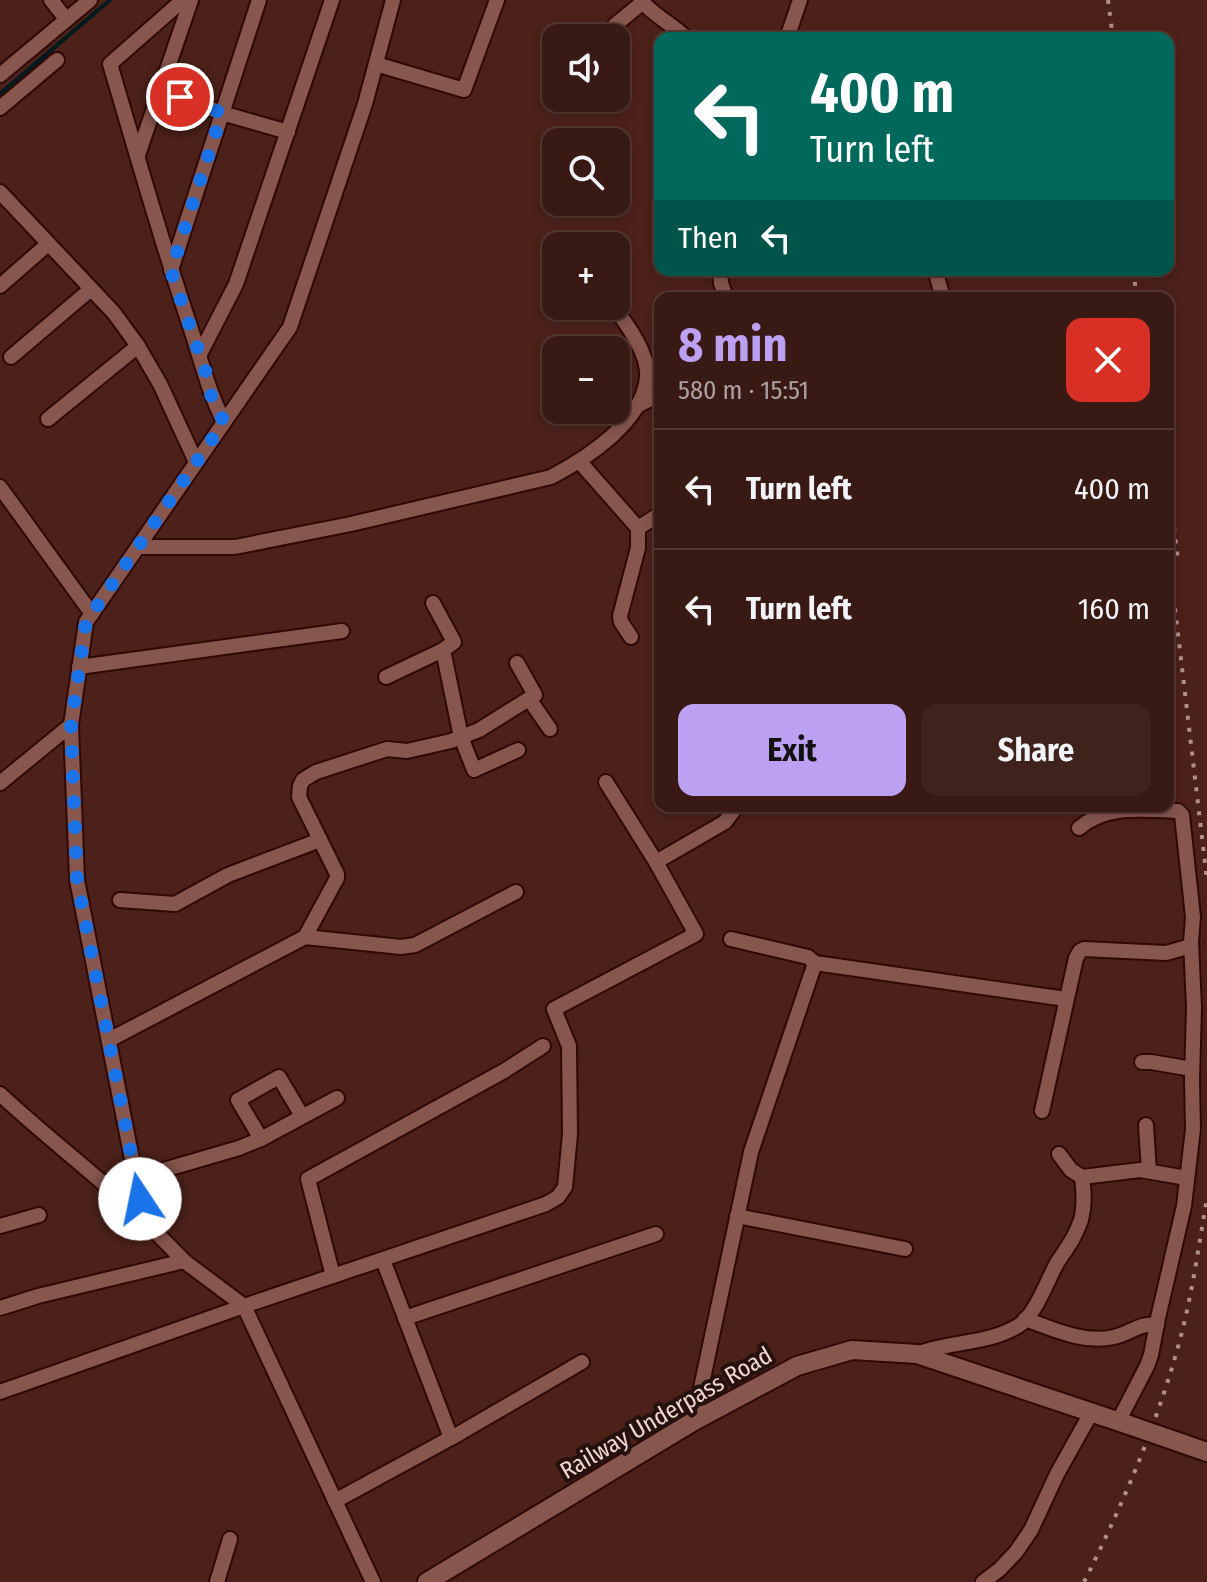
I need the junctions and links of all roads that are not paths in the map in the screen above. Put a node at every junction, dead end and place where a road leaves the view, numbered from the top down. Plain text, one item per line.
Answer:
1 (51, 0) edge
2 (90, 0) edge
3 (183, 0) edge
4 (191, 0) edge
5 (259, 0) edge
6 (332, 0) edge
7 (393, 0) edge
8 (497, 0) edge
9 (800, 0) edge
10 (642, 1) edge
11 (66, 19) junction
12 (616, 24) edge
13 (680, 32) edge
14 (789, 32) edge
15 (57, 60) dead end
16 (376, 64) junction
17 (0, 75) edge
18 (159, 89) junction
19 (0, 108) edge
20 (222, 113) junction
21 (288, 132) junction
22 (137, 156) junction
23 (3, 200) edge
24 (48, 244) junction
25 (171, 271) junction
26 (0, 286) edge
27 (91, 289) junction
28 (624, 320) edge
29 (138, 346) junction
30 (200, 354) junction
31 (11, 357) dead end
32 (654, 397) edge
33 (637, 406) junction
34 (48, 419) dead end
35 (224, 422) junction
36 (579, 461) junction
37 (196, 462) junction
38 (0, 487) edge
39 (654, 518) edge
40 (638, 528) junction
41 (138, 547) junction
42 (433, 603) dead end
43 (92, 614) junction
44 (342, 631) dead end
45 (631, 637) dead end
46 (443, 650) junction
47 (517, 663) dead end
48 (79, 667) junction
49 (386, 677) dead end
50 (529, 699) junction
51 (71, 725) junction
52 (550, 729) dead end
53 (461, 737) junction
54 (518, 750) dead end
55 (606, 782) dead end
56 (0, 783) edge
57 (1174, 811) edge
58 (732, 812) edge
59 (1112, 812) edge
60 (1079, 828) dead end
61 (320, 840) junction
62 (656, 862) junction
63 (516, 892) dead end
64 (120, 900) dead end
65 (305, 937) junction
66 (731, 939) dead end
67 (1191, 946) junction
68 (815, 963) junction
69 (1059, 998) dead end
70 (109, 1040) junction
71 (543, 1046) dead end
72 (1142, 1062) dead end
73 (1192, 1069) junction
74 (0, 1094) edge
75 (337, 1098) dead end
76 (1042, 1111) dead end
77 (302, 1116) junction
78 (1146, 1125) dead end
79 (261, 1139) junction
80 (1059, 1154) dead end
81 (1149, 1171) junction
82 (1082, 1177) junction
83 (136, 1178) junction
84 (1187, 1178) junction
85 (39, 1215) dead end
86 (737, 1216) junction
87 (144, 1220) junction
88 (0, 1226) edge
89 (656, 1234) dead end
90 (905, 1249) dead end
91 (383, 1260) junction
92 (184, 1261) junction
93 (333, 1276) junction
94 (244, 1306) junction
95 (0, 1308) edge
96 (405, 1318) junction
97 (1025, 1319) junction
98 (1157, 1325) junction
99 (920, 1355) junction
100 (582, 1362) dead end
101 (0, 1392) edge
102 (1091, 1413) junction
103 (694, 1421) junction
104 (1124, 1424) junction
105 (451, 1438) junction
106 (1207, 1452) edge
107 (335, 1501) junction
108 (230, 1539) dead end
109 (217, 1582) edge
110 (373, 1582) edge
111 (427, 1582) edge
112 (983, 1582) edge

1 - 11 street
2 - 11 street
3 - 22 street
4 - 18 street
5 - 20 street
6 - 21 street
7 - 16 street
8 - 16 street
9 - 14 street
10 - 12 street
10 - 13 street
11 - 17 street
15 - 19 street
16 - 35 street
18 - 20 street
18 - 22 street
20 - 21 street
20 - 25 street
21 - 30 street
22 - 25 street
23 - 24 street
24 - 26 street
24 - 27 street
25 - 30 street
27 - 29 street
27 - 31 street
28 - 33 street
29 - 34 street
29 - 37 street
30 - 35 street
32 - 33 street
33 - 36 street
35 - 37 street
36 - 40 street
36 - 41 street
37 - 41 street
38 - 43 street
39 - 40 street
40 - 45 street
41 - 43 street
42 - 46 street
43 - 48 street
44 - 48 street
46 - 49 street
46 - 53 street
47 - 50 street
48 - 51 street
50 - 52 street
50 - 53 street
51 - 56 street
51 - 70 street
53 - 54 street
53 - 61 street
55 - 62 street
57 - 67 street
58 - 62 street
59 - 60 street
61 - 64 street
61 - 65 street
62 - 91 street
63 - 65 street
65 - 70 street
66 - 68 street
67 - 73 street
67 - 76 street
68 - 69 street
68 - 86 street
70 - 83 street
71 - 93 street
72 - 73 street
73 - 84 street
74 - 87 street
75 - 77 street
77 - 79 street
77 - 79 street
78 - 81 street
79 - 83 street
80 - 82 street
81 - 82 street
81 - 84 street
82 - 97 street
83 - 87 street
84 - 98 street
85 - 88 street
86 - 90 street
86 - 103 street
87 - 92 street
89 - 96 street
91 - 93 street
91 - 96 street
92 - 94 street
92 - 95 street
93 - 94 street
94 - 101 street
94 - 107 street
96 - 105 street
97 - 98 street
97 - 99 street
98 - 104 street
99 - 102 street, Railway Underpass Road
99 - 103 street, Railway Underpass Road
100 - 105 street
102 - 104 street, Railway Underpass Road
102 - 112 street
103 - 111 street, Railway Underpass Road
104 - 106 street, Railway Underpass Road, bridge
105 - 107 street
107 - 110 street
108 - 109 street

